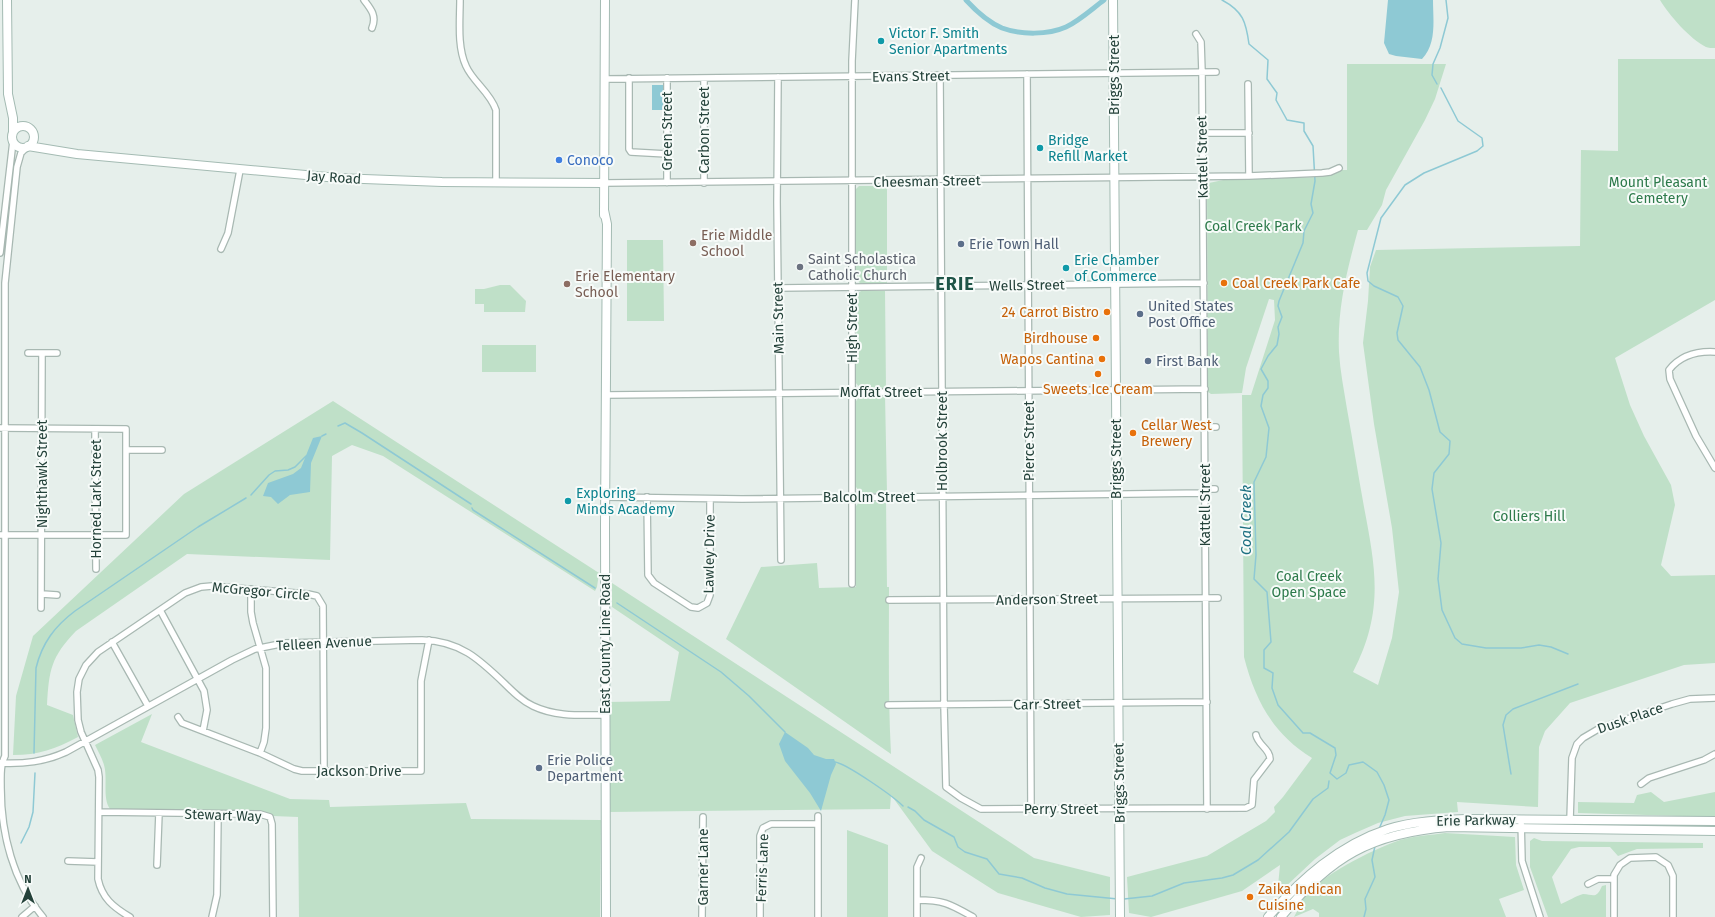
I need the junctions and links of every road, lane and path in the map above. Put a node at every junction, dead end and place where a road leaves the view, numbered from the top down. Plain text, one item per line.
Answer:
1 (7, 0) edge
2 (364, 0) edge
3 (460, 0) edge
4 (605, 0) edge
5 (855, 0) edge
6 (1113, 1) edge
7 (372, 28) dead end
8 (1196, 34) dead end
9 (1202, 72) junction
10 (1216, 72) dead end
11 (1114, 73) junction
12 (1027, 74) junction
13 (940, 75) junction
14 (852, 76) junction
15 (778, 77) junction
16 (629, 78) junction
17 (667, 78) junction
18 (704, 78) junction
19 (605, 79) junction
20 (1248, 84) dead end
21 (12, 110) junction
22 (26, 127) junction
23 (13, 132) junction
24 (1202, 133) junction
25 (1249, 133) junction
26 (33, 136) junction
27 (13, 142) junction
28 (27, 147) junction
29 (63, 152) junction
30 (667, 154) junction
31 (1339, 168) dead end
32 (240, 170) junction
33 (1249, 176) junction
34 (1203, 177) junction
35 (1115, 178) junction
36 (1027, 179) junction
37 (940, 180) junction
38 (852, 182) junction
39 (496, 183) junction
40 (667, 183) junction
41 (704, 183) junction
42 (777, 183) junction
43 (605, 184) junction
44 (221, 249) dead end
45 (0, 253) edge
46 (1204, 283) junction
47 (1115, 284) junction
48 (1028, 285) junction
49 (941, 286) junction
50 (852, 287) junction
51 (778, 288) junction
52 (3, 338) edge
53 (1715, 352) edge
54 (28, 353) dead end
55 (42, 353) junction
56 (57, 353) dead end
57 (1205, 389) junction
58 (1116, 390) junction
59 (1028, 391) junction
60 (852, 392) junction
61 (941, 392) junction
62 (779, 393) junction
63 (606, 396) junction
64 (1205, 427) junction
65 (1216, 427) dead end
66 (2, 428) edge
67 (43, 429) junction
68 (95, 429) junction
69 (126, 450) junction
70 (162, 450) dead end
71 (1715, 468) edge
72 (1215, 489) dead end
73 (1205, 491) junction
74 (1117, 493) junction
75 (1029, 494) junction
76 (942, 496) junction
77 (605, 497) junction
78 (648, 497) junction
79 (852, 497) junction
80 (780, 498) junction
81 (710, 499) junction
82 (96, 535) junction
83 (2, 536) edge
84 (42, 536) junction
85 (781, 560) dead end
86 (96, 569) dead end
87 (852, 584) dead end
88 (251, 589) junction
89 (42, 594) junction
90 (57, 595) dead end
91 (1117, 598) junction
92 (1205, 598) junction
93 (1218, 598) dead end
94 (1030, 599) junction
95 (889, 600) dead end
96 (943, 600) junction
97 (42, 608) dead end
98 (160, 610) junction
99 (430, 640) junction
100 (323, 641) junction
101 (112, 642) junction
102 (260, 648) junction
103 (198, 679) junction
104 (1715, 698) edge
105 (1118, 702) junction
106 (1207, 702) junction
107 (1031, 704) junction
108 (888, 705) dead end
109 (944, 705) junction
110 (148, 706) junction
111 (606, 715) junction
112 (178, 717) dead end
113 (203, 731) junction
114 (1256, 735) dead end
115 (85, 742) junction
116 (260, 754) junction
117 (1715, 754) edge
118 (0, 763) edge
119 (324, 772) junction
120 (1641, 784) dead end
121 (961, 798) joint
122 (1119, 808) junction
123 (1031, 809) junction
124 (1207, 809) junction
125 (99, 812) junction
126 (158, 814) junction
127 (218, 814) junction
128 (818, 816) dead end
129 (703, 817) dead end
130 (1521, 819) junction
131 (1570, 820) junction
132 (1715, 821) edge
133 (818, 824) junction
134 (1406, 828) junction
135 (1521, 828) junction
136 (1715, 831) edge
137 (1350, 850) junction
138 (921, 858) dead end
139 (68, 861) dead end
140 (98, 862) junction
141 (157, 866) dead end
142 (1614, 879) junction
143 (1588, 884) dead end
144 (917, 900) junction
145 (35, 906) junction
146 (22, 917) edge
147 (44, 917) edge
148 (130, 917) edge
149 (212, 917) edge
150 (273, 917) edge
151 (606, 917) edge
152 (702, 917) edge
153 (760, 917) edge
154 (818, 917) edge
155 (917, 917) edge
156 (973, 917) edge
157 (1120, 917) edge
158 (1268, 917) edge
159 (1281, 917) edge
160 (1540, 917) edge
161 (1614, 917) edge
162 (1673, 917) edge

1 - 21 main road
2 - 7 street
3 - 39 street
4 - 19 main road, East County Line Road
5 - 14 street, High Street
6 - 11 main road, Briggs Street
8 - 9 street, Kattell Street
9 - 10 street, Evans Street
9 - 11 street, Evans Street
9 - 24 street, Kattell Street
11 - 12 street, Evans Street
11 - 35 main road, Briggs Street
12 - 13 street, Evans Street
12 - 36 street, Pierce Street
13 - 14 street, Evans Street
13 - 37 street, Holbrook Street
14 - 15 street, Evans Street
14 - 38 street, High Street
15 - 18 street, Evans Street
15 - 42 street, Main Street
16 - 17 street, Evans Street
16 - 19 street, Evans Street
16 - 30 street
17 - 18 street, Evans Street
17 - 30 street, Green Street
18 - 41 street, Carbon Street
19 - 43 main road, East County Line Road
20 - 25 street
21 - 22 main road
21 - 23 main road
22 - 23 main road
22 - 26 main road
23 - 27 main road
24 - 25 street
24 - 34 street, Kattell Street
25 - 33 street
26 - 28 main road
26 - 29 main road, Jay Road
27 - 28 main road
27 - 45 street
28 - 29 main road, Jay Road
28 - 52 street
29 - 32 main road, Jay Road
30 - 40 street, Green Street
31 - 33 street, Cheesman Street
32 - 39 main road, Jay Road
32 - 44 street
33 - 34 street, Cheesman Street
34 - 35 street, Cheesman Street
34 - 46 street, Kattell Street
35 - 36 street, Cheesman Street
35 - 47 main road, Briggs Street
36 - 37 street, Cheesman Street
36 - 48 street, Pierce Street
37 - 38 street, Cheesman Street
37 - 49 street, Holbrook Street
38 - 42 street, Cheesman Street
38 - 50 street, High Street
39 - 43 main road, Jay Road
40 - 41 street, Cheesman Street
40 - 43 street, Cheesman Street
41 - 42 street, Cheesman Street
42 - 51 street, Main Street
43 - 63 main road, East County Line Road
46 - 47 street, Wells Street
46 - 57 street, Kattell Street
47 - 48 street, Wells Street
47 - 58 main road, Briggs Street
48 - 49 street, Wells Street
48 - 59 street, Pierce Street
49 - 50 street, Wells Street
49 - 61 street, Holbrook Street
50 - 51 street, Wells Street
50 - 60 street, High Street
51 - 62 street, Main Street
52 - 66 street
53 - 71 street
54 - 55 street
55 - 56 street
55 - 67 street, Nighthawk Street
57 - 58 street, Moffat Street
57 - 64 street, Kattell Street
58 - 59 street, Moffat Street
58 - 74 main road, Briggs Street
59 - 61 street, Moffat Street
59 - 75 street, Pierce Street
60 - 61 street, Moffat Street
60 - 62 street, Moffat Street
60 - 79 street, High Street
61 - 76 street, Holbrook Street
62 - 63 street, Moffat Street
62 - 80 street, Main Street
63 - 77 main road, East County Line Road
64 - 65 street
64 - 73 street, Kattell Street
66 - 67 street
66 - 83 street
67 - 68 street
67 - 84 street, Nighthawk Street
68 - 69 street
68 - 82 street, Horned Lark Street
69 - 70 street
69 - 82 street
72 - 73 street, Balcolm Street
73 - 74 street, Balcolm Street
73 - 92 street, Kattell Street
74 - 75 street, Balcolm Street
74 - 91 main road, Briggs Street
75 - 76 street, Balcolm Street
75 - 94 street, Pierce Street
76 - 79 street, Balcolm Street
76 - 96 street, Holbrook Street
77 - 78 street, Balcolm Street
77 - 111 main road, East County Line Road
78 - 81 street, Balcolm Street
78 - 81 street, Lawley Drive
79 - 80 street, Balcolm Street
79 - 87 street, High Street
80 - 81 street, Balcolm Street
80 - 85 street, Main Street
82 - 84 street
82 - 86 street, Horned Lark Street
83 - 84 street
83 - 118 street
84 - 89 street, Nighthawk Street
88 - 98 street, McGregor Circle
88 - 100 street, McGregor Circle
88 - 102 street
89 - 90 street
89 - 97 street, Nighthawk Street
91 - 92 street, Anderson Street
91 - 94 street, Anderson Street
91 - 105 main road, Briggs Street
92 - 93 street, Anderson Street
92 - 106 street, Kattell Street
94 - 96 street, Anderson Street
94 - 107 street, Pierce Street
95 - 96 street, Anderson Street
96 - 109 street, Holbrook Street
98 - 101 street, McGregor Circle
98 - 103 street
99 - 100 street, Telleen Avenue
99 - 111 street, Telleen Avenue
99 - 119 street, Jackson Drive
100 - 102 street, Telleen Avenue
100 - 119 street, McGregor Circle
101 - 110 street
101 - 115 street, McGregor Circle
102 - 103 street, Telleen Avenue
102 - 116 street
103 - 110 street, Telleen Avenue
103 - 113 street
104 - 131 street, Dusk Place
105 - 106 street, Carr Street
105 - 107 street, Carr Street
105 - 122 main road, Briggs Street
106 - 124 street, Kattell Street
107 - 109 street, Carr Street
107 - 123 street, Pierce Street
108 - 109 street, Carr Street
109 - 121 street, Holbrook Street
110 - 115 street, Telleen Avenue
111 - 151 main road, East County Line Road
112 - 113 street, Jackson Drive
113 - 116 street, Jackson Drive
114 - 124 street, Perry Street
115 - 118 street, Telleen Avenue
115 - 125 street, McGregor Circle
116 - 119 street, Jackson Drive
117 - 120 street
118 - 145 street
121 - 123 street, Perry Street
122 - 123 street, Perry Street
122 - 124 street, Perry Street
122 - 157 main road, Briggs Street
125 - 126 street, Stewart Way
125 - 140 street, McGregor Circle
126 - 127 street, Stewart Way
126 - 141 street
127 - 149 street
127 - 150 street, Stewart Way
128 - 133 street
129 - 152 street, Garner Lane
130 - 131 main road, Erie Parkway
130 - 134 main road, Erie Parkway
130 - 135 street
131 - 132 main road, Erie Parkway
133 - 153 street, Ferris Lane
133 - 154 street
134 - 135 main road, Erie Parkway
134 - 137 main road, Erie Parkway
135 - 136 main road, Erie Parkway
135 - 160 street
137 - 158 main road, Erie Parkway
137 - 159 main road, Erie Parkway
138 - 144 street
139 - 140 street
140 - 148 street, McGregor Circle
142 - 143 street
142 - 161 street
142 - 162 street
144 - 155 street
144 - 156 street
145 - 146 street
145 - 147 street

